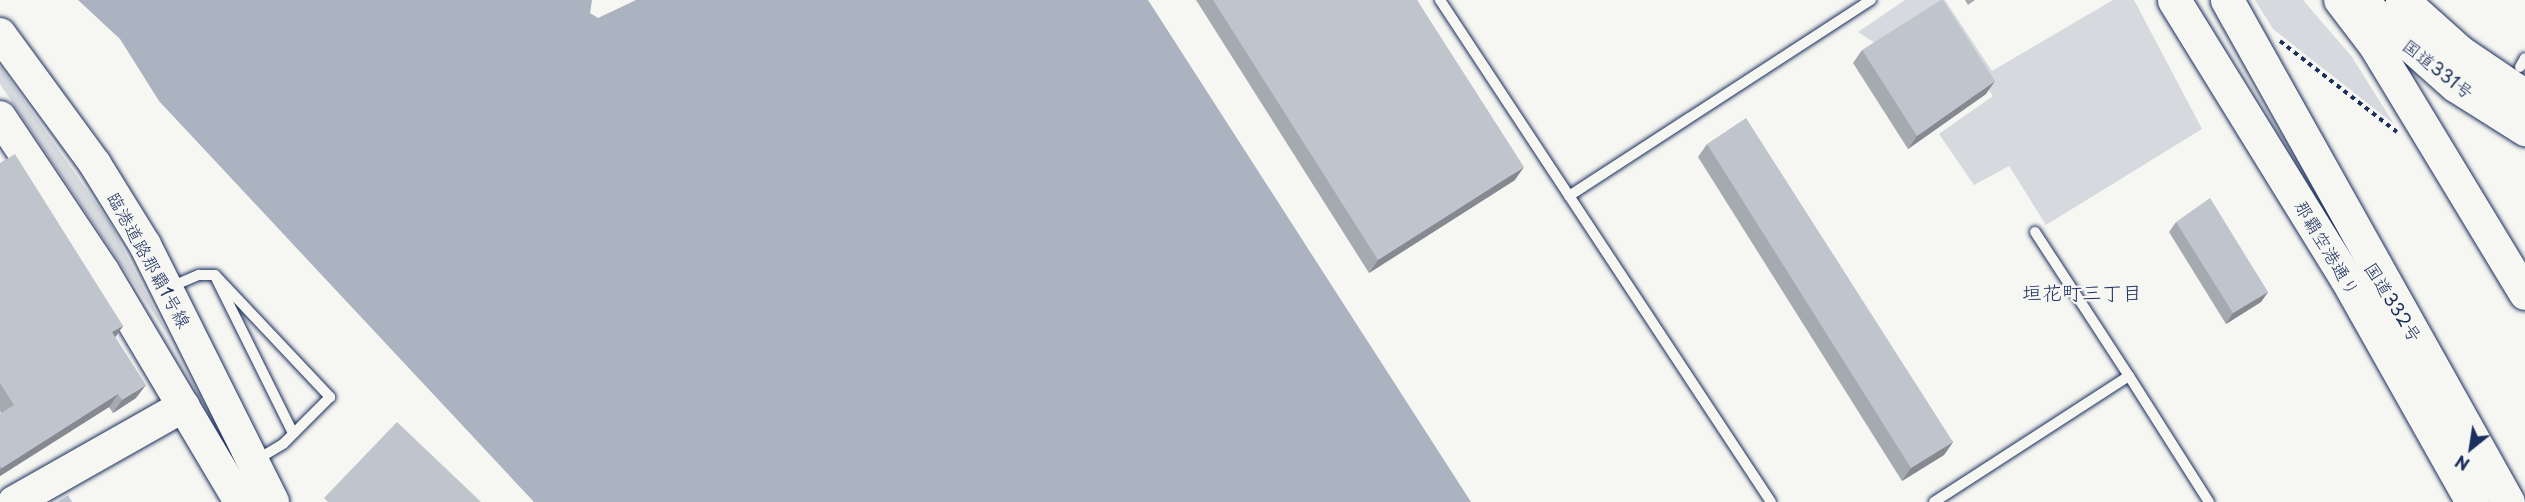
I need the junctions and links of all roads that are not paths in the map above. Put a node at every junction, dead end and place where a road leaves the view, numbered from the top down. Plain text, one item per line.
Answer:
1 (1440, 0) edge
2 (1871, 0) edge
3 (2174, 0) edge
4 (2204, 0) edge
5 (2227, 0) edge
6 (2340, 0) edge
7 (2359, 0) edge
8 (2402, 0) edge
9 (2433, 0) edge
10 (0, 34) edge
11 (2524, 73) edge
12 (0, 117) edge
13 (2525, 129) edge
14 (1569, 196) junction
15 (2035, 232) dead end
16 (215, 275) junction
17 (167, 288) junction
18 (2525, 294) edge
19 (2425, 352) junction
20 (2129, 376) junction
21 (184, 406) junction
22 (294, 433) junction
23 (253, 462) junction
24 (14, 502) edge
25 (240, 502) edge
26 (273, 502) edge
27 (1771, 502) edge
28 (1934, 502) edge
29 (2209, 502) edge
30 (2472, 502) edge
31 (2508, 502) edge

1 - 14 lane
2 - 14 lane
3 - 30 highway, 那覇空港通り
4 - 19 highway, 国道332号
5 - 19 highway, 国道332号
6 - 18 street
7 - 13 highway, 国道331号
8 - 11 highway, 国道331号
9 - 11 highway, 国道331号
10 - 17 street, 臨港道路那覇1号線
12 - 21 street
14 - 27 lane
15 - 20 lane
16 - 17 lane
16 - 22 lane
16 - 22 lane
17 - 23 street, 臨港道路那覇1号線
19 - 31 highway
20 - 28 lane
20 - 29 lane
21 - 24 street
21 - 25 street
22 - 23 lane
23 - 26 street, 臨港道路那覇1号線

